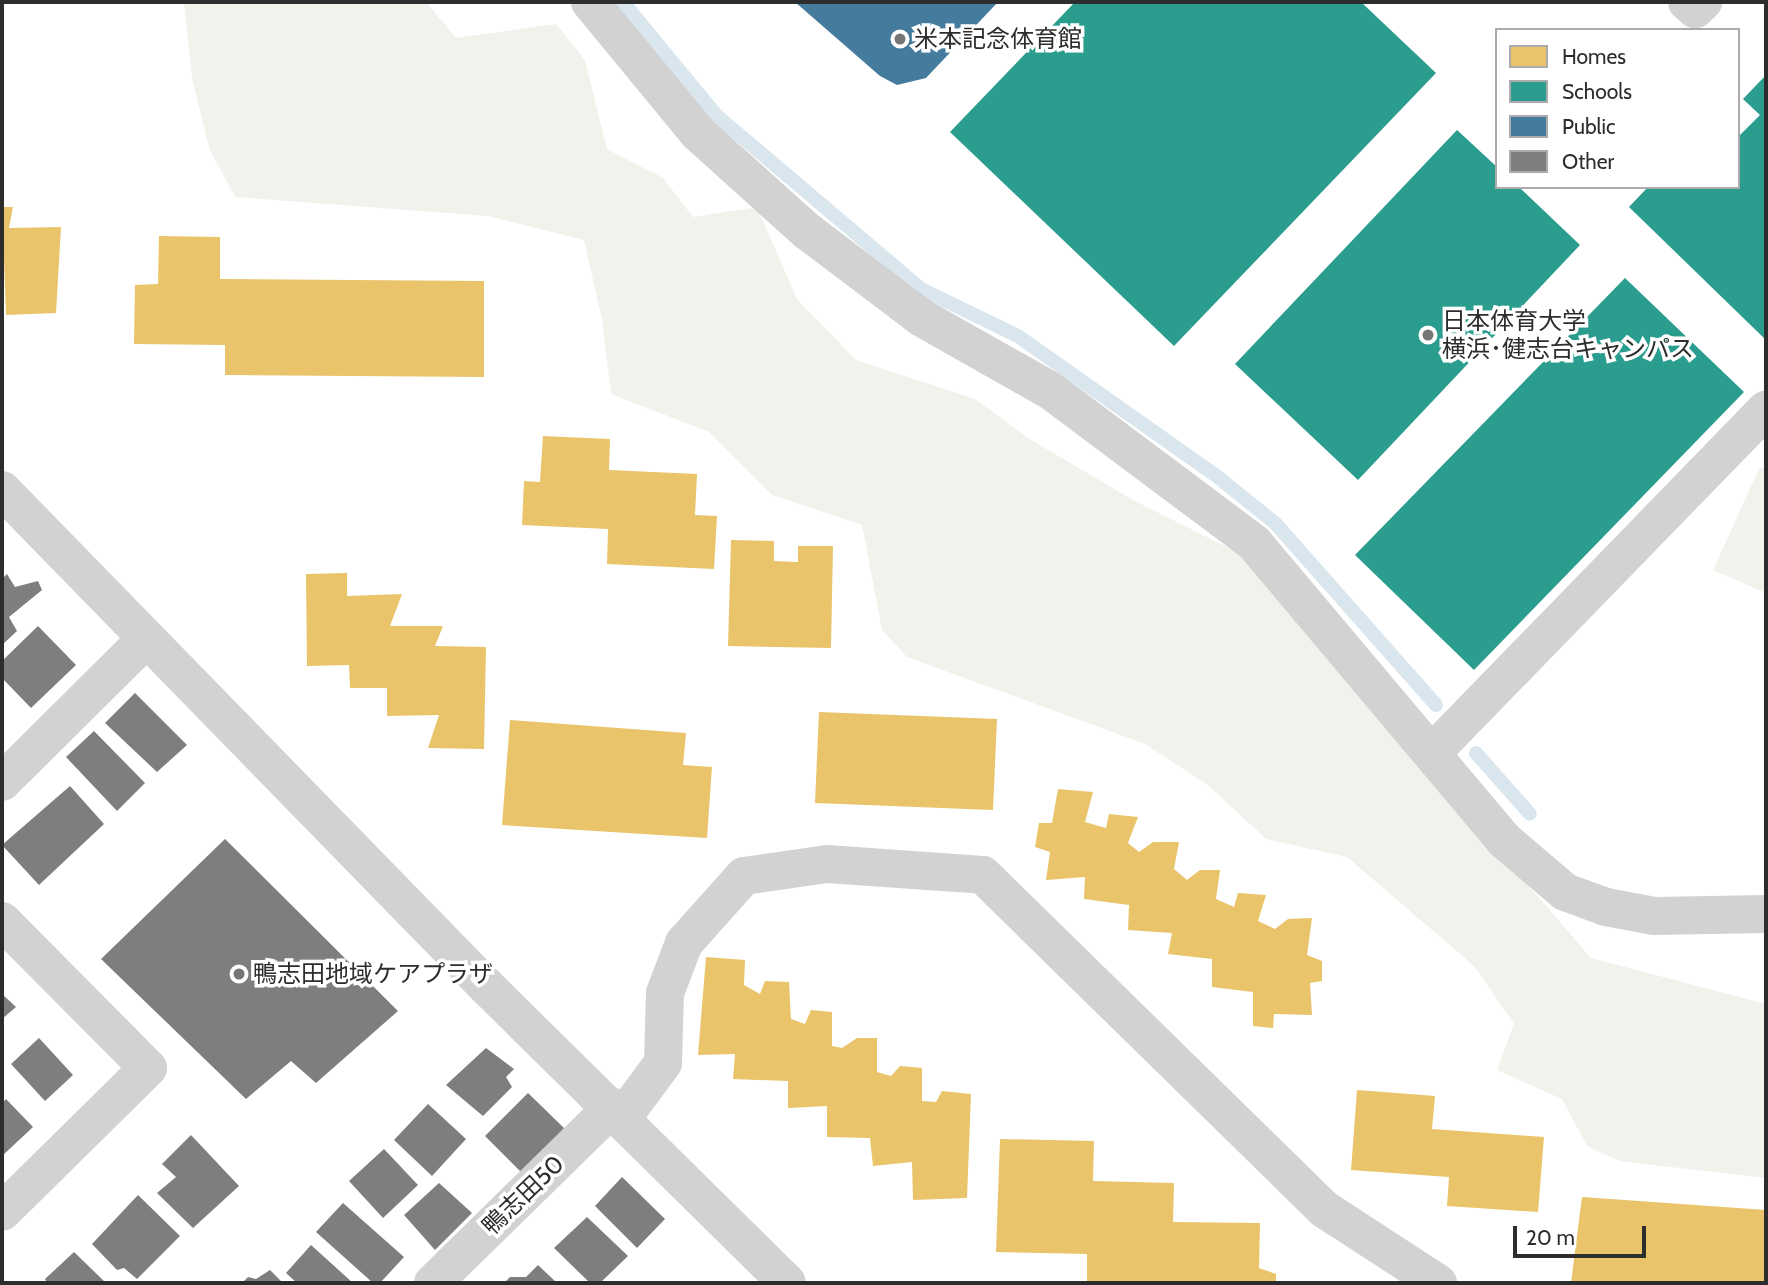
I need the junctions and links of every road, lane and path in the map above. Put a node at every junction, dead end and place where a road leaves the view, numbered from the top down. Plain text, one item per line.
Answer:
1 (590, 2) edge
2 (1687, 2) edge
3 (1703, 2) edge
4 (1766, 410) edge
5 (2, 490) edge
6 (146, 639) junction
7 (1432, 753) junction
8 (2, 782) edge
9 (1766, 914) edge
10 (2, 920) edge
11 (618, 1112) junction
12 (2, 1212) edge
13 (433, 1283) edge
14 (787, 1283) edge
15 (1438, 1283) edge

1 - 7 street
2 - 3 street
4 - 7 street
5 - 6 street
6 - 8 street
6 - 11 street
7 - 9 street
10 - 12 street
11 - 13 street, 鴨志田50
11 - 14 street
11 - 15 street, 鴨志田50

